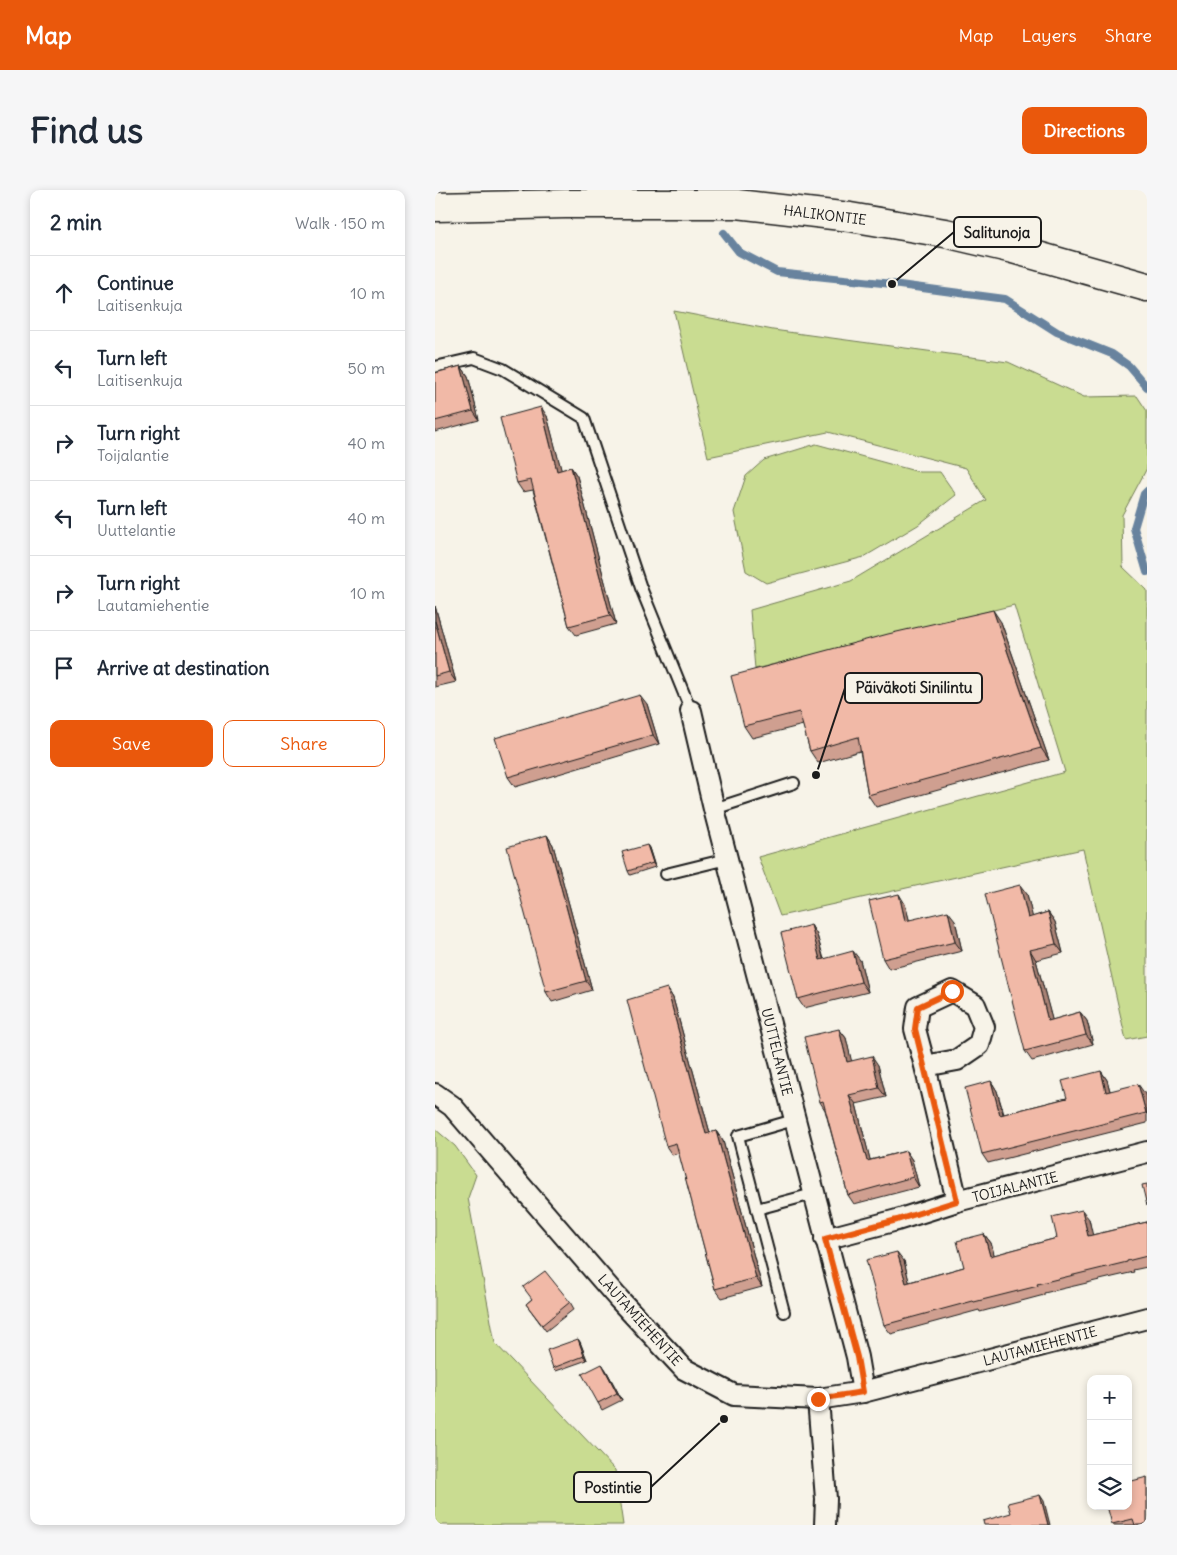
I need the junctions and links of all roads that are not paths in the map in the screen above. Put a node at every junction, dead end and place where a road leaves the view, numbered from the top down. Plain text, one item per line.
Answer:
1 (435, 207) edge
2 (1147, 287) edge
3 (435, 367) edge
4 (691, 711) joint
5 (794, 783) dead end
6 (714, 809) junction
7 (727, 859) junction
8 (666, 874) dead end
9 (925, 1066) dead end
10 (435, 1094) edge
11 (794, 1120) junction
12 (1147, 1152) edge
13 (813, 1194) junction
14 (957, 1201) junction
15 (757, 1209) junction
16 (825, 1239) junction
17 (784, 1312) dead end
18 (1147, 1318) edge
19 (863, 1392) junction
20 (818, 1399) junction
21 (825, 1525) edge

1 - 2 main road, HALIKONTIE
3 - 4 lane
4 - 6 street, UUTTELANTIE
5 - 6 lane
6 - 7 street, UUTTELANTIE
7 - 8 lane
7 - 11 street, UUTTELANTIE
9 - 14 street
10 - 20 street, LAUTAMIEHENTIE
11 - 13 street, UUTTELANTIE
11 - 15 lane
12 - 14 street, TOIJALANTIE
13 - 15 lane
13 - 16 street, UUTTELANTIE
14 - 16 street, TOIJALANTIE
15 - 17 lane
16 - 19 street, UUTTELANTIE
18 - 19 street, LAUTAMIEHENTIE
19 - 20 street, LAUTAMIEHENTIE
20 - 21 street

